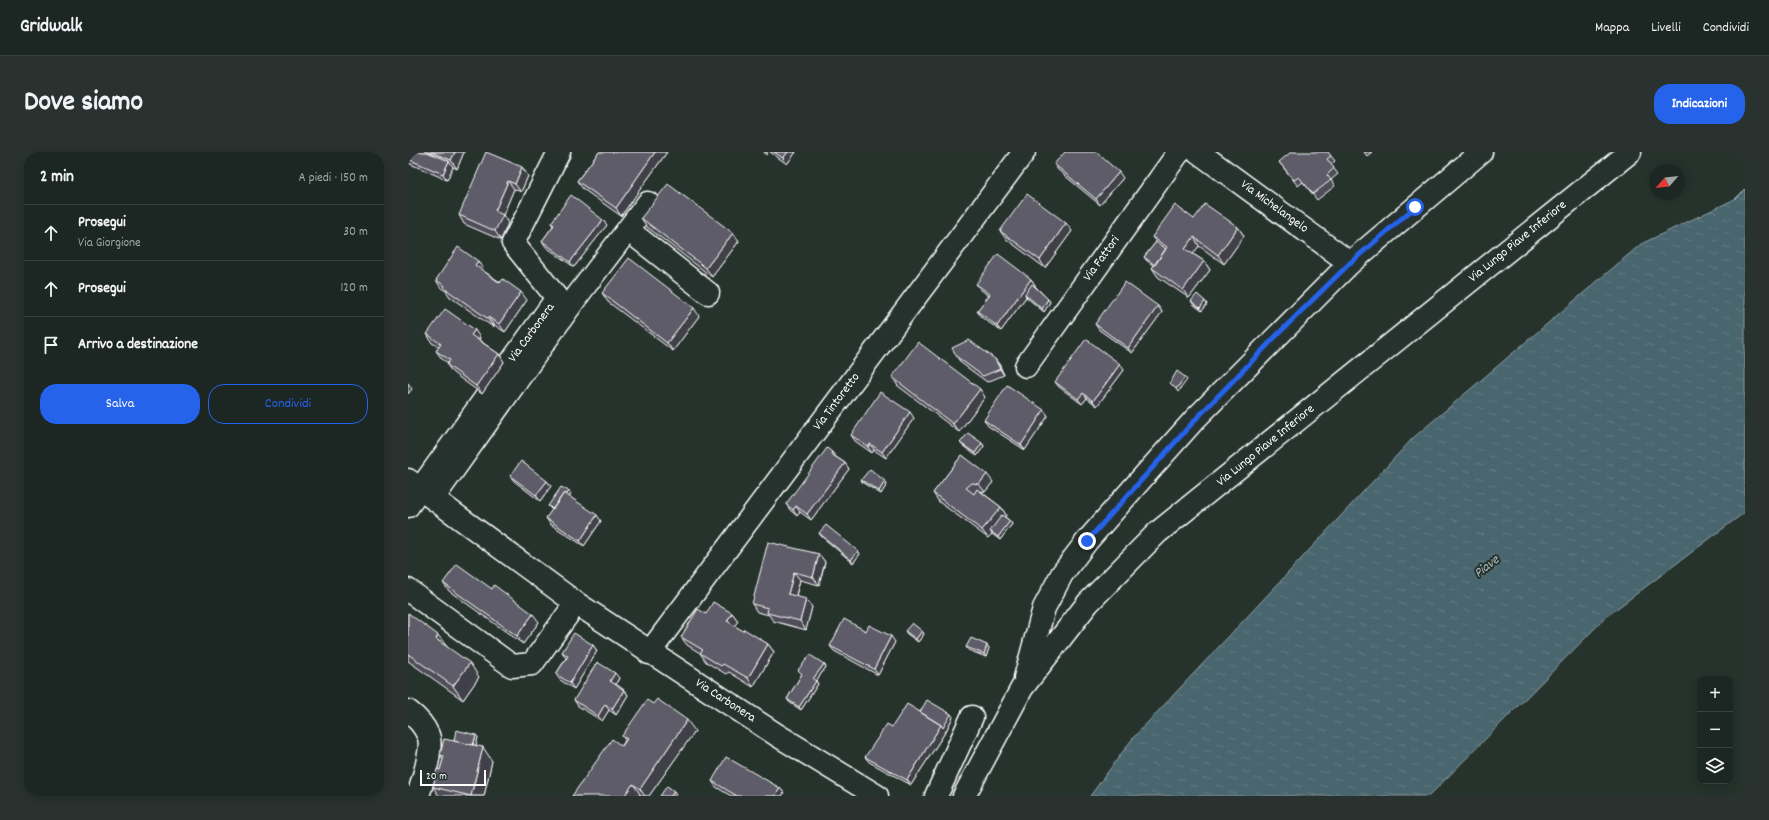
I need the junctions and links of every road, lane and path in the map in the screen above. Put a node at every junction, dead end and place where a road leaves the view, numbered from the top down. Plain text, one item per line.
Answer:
1 (559, 152) edge
2 (1024, 152) edge
3 (1179, 152) edge
4 (1198, 152) edge
5 (1630, 152) edge
6 (1476, 154) edge
7 (648, 203) dead end
8 (628, 230) junction
9 (1350, 263) junction
10 (708, 293) dead end
11 (1026, 366) dead end
12 (417, 493) edge
13 (408, 590) edge
14 (576, 603) junction
15 (649, 652) junction
16 (1022, 688) junction
17 (408, 712) edge
18 (972, 717) dead end
19 (418, 796) edge
20 (877, 796) edge
21 (936, 796) edge
22 (964, 796) edge

1 - 12 street, Via Carbonera
2 - 15 street, Via Tintoretto
3 - 11 street, Via Fattori
4 - 9 street, Via Michelangelo
5 - 16 street, Via Lungo Piave Inferiore
6 - 9 street
7 - 8 street, Via Carbonera
8 - 10 street
8 - 12 street, Via Carbonera
9 - 16 street
12 - 14 street, Via Carbonera
13 - 14 street
14 - 15 street, Via Carbonera
15 - 20 street, Via Carbonera
16 - 22 street, Via Lungo Piave Inferiore
17 - 19 street
18 - 21 street

